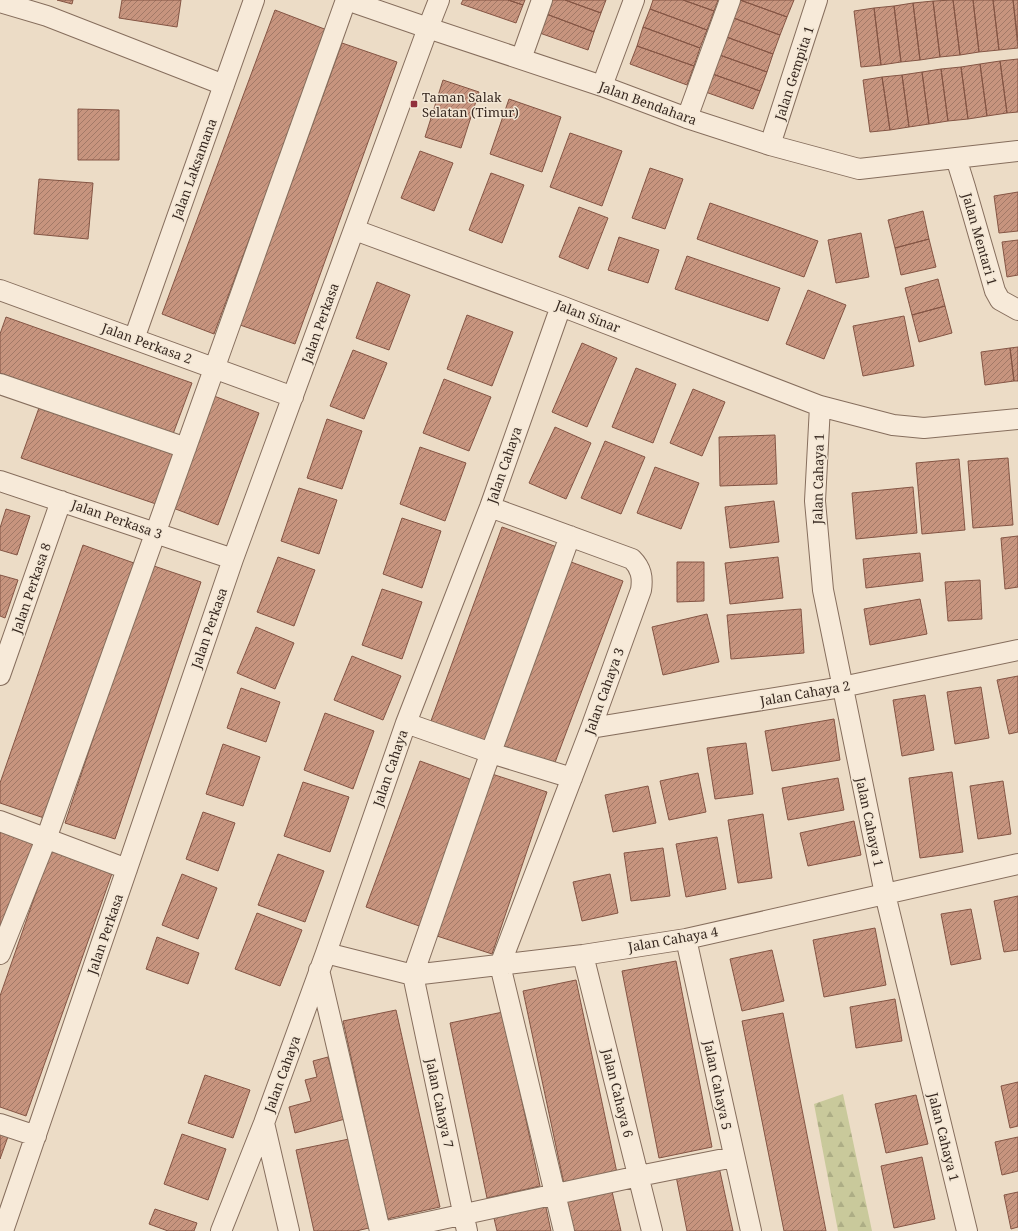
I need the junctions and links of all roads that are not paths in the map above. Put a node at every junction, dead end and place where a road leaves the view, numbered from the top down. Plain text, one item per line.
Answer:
1 (254, 0) edge
2 (347, 0) edge
3 (439, 0) edge
4 (542, 0) edge
5 (634, 0) edge
6 (730, 0) edge
7 (817, 0) edge
8 (0, 2) edge
9 (428, 28) junction
10 (521, 59) junction
11 (224, 84) junction
12 (602, 86) junction
13 (688, 118) junction
14 (770, 145) junction
15 (1018, 152) edge
16 (956, 158) junction
17 (355, 230) junction
18 (0, 290) edge
19 (561, 306) junction
20 (1018, 310) edge
21 (134, 339) junction
22 (215, 368) junction
23 (0, 384) edge
24 (293, 397) junction
25 (820, 406) junction
26 (1018, 419) edge
27 (186, 448) junction
28 (0, 480) edge
29 (61, 500) junction
30 (490, 507) junction
31 (156, 532) junction
32 (570, 536) junction
33 (233, 559) junction
34 (1018, 650) edge
35 (1, 670) edge
36 (842, 687) junction
37 (406, 723) junction
38 (590, 728) junction
39 (491, 753) junction
40 (572, 778) junction
41 (0, 821) edge
42 (46, 839) junction
43 (1018, 864) edge
44 (127, 869) junction
45 (885, 894) junction
46 (686, 939) junction
47 (0, 954) edge
48 (583, 955) junction
49 (322, 962) junction
50 (500, 965) junction
51 (413, 975) junction
52 (264, 1123) junction
53 (0, 1124) edge
54 (36, 1136) junction
55 (734, 1157) junction
56 (639, 1176) junction
57 (555, 1194) junction
58 (465, 1223) edge
59 (3, 1231) edge
60 (221, 1231) edge
61 (289, 1231) edge
62 (380, 1231) edge
63 (387, 1231) edge
64 (564, 1231) edge
65 (652, 1231) edge
66 (751, 1231) edge
67 (967, 1231) edge

1 - 11 street, Jalan Laksamana
2 - 9 street, Jalan Bendahara
2 - 22 street
3 - 9 street, Jalan Perkasa
4 - 10 street
5 - 12 street
6 - 13 street
7 - 14 street, Jalan Gempita 1
8 - 11 street
9 - 10 street, Jalan Bendahara
9 - 17 street, Jalan Perkasa
10 - 12 street, Jalan Bendahara
11 - 21 street, Jalan Laksamana
12 - 13 street, Jalan Bendahara
13 - 14 street, Jalan Bendahara
14 - 16 street, Jalan Bendahara
15 - 16 street, Jalan Bendahara
16 - 20 street, Jalan Mentari 1
17 - 19 street, Jalan Sinar
17 - 24 street, Jalan Perkasa
18 - 21 street, Jalan Perkasa 2
19 - 25 street, Jalan Sinar
19 - 30 street, Jalan Cahaya
21 - 22 street, Jalan Perkasa 2
22 - 24 street, Jalan Perkasa 2
22 - 27 street
23 - 27 street
24 - 33 street, Jalan Perkasa
25 - 26 street, Jalan Sinar
25 - 36 street, Jalan Cahaya 1
27 - 31 street
28 - 29 street, Jalan Perkasa 3
29 - 31 street, Jalan Perkasa 3
29 - 35 street, Jalan Perkasa 8
30 - 32 street, Jalan Cahaya 3
30 - 37 street, Jalan Cahaya
31 - 33 street, Jalan Perkasa 3
31 - 42 street
32 - 38 street, Jalan Cahaya 3
32 - 39 street
33 - 44 street, Jalan Perkasa
34 - 36 street, Jalan Cahaya 2
36 - 38 street, Jalan Cahaya 2
36 - 45 street, Jalan Cahaya 1
37 - 39 street
37 - 49 street, Jalan Cahaya
38 - 40 street, Jalan Cahaya 3
39 - 40 street
39 - 51 street
40 - 50 street, Jalan Cahaya 3
41 - 42 street
42 - 44 street
42 - 47 street
43 - 45 street, Jalan Cahaya 4
44 - 54 street, Jalan Perkasa
45 - 46 street, Jalan Cahaya 4
45 - 67 street, Jalan Cahaya 1
46 - 48 street, Jalan Cahaya 4
46 - 55 street, Jalan Cahaya 5
48 - 50 street, Jalan Cahaya 4
48 - 56 street, Jalan Cahaya 6
49 - 51 street, Jalan Cahaya 4
49 - 52 street, Jalan Cahaya
49 - 62 street
50 - 51 street, Jalan Cahaya 4
50 - 57 street
51 - 58 street, Jalan Cahaya 7
52 - 60 street, Jalan Cahaya
52 - 61 street
53 - 54 street
54 - 59 street, Jalan Perkasa
55 - 56 street
55 - 66 street, Jalan Cahaya 5
56 - 57 street
56 - 65 street, Jalan Cahaya 6
57 - 58 street
57 - 64 street
58 - 63 street

